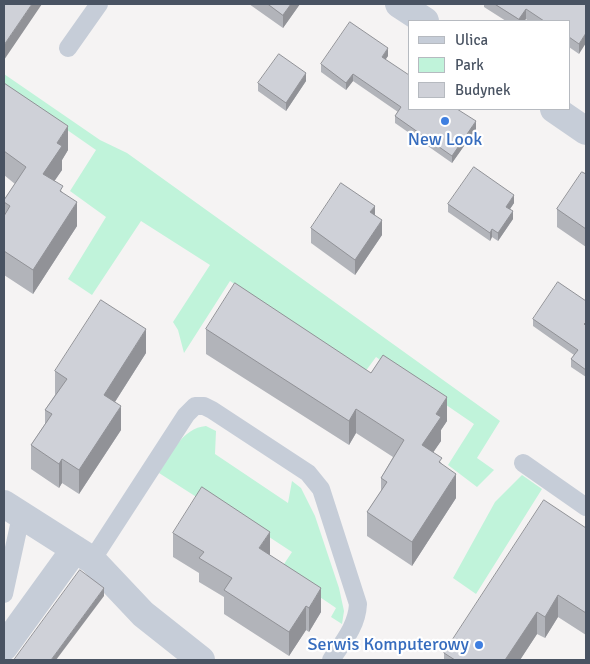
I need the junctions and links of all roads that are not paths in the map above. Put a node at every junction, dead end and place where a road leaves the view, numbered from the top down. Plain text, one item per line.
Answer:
1 (99, 4) edge
2 (400, 4) edge
3 (424, 20) edge
4 (68, 48) dead end
5 (555, 110) edge
6 (586, 131) edge
7 (523, 462) dead end
8 (586, 506) edge
9 (13, 510) edge
10 (84, 555) junction
11 (4, 594) edge
12 (4, 648) edge
13 (201, 660) edge
14 (331, 660) edge

1 - 4 lane
2 - 3 street
5 - 6 street
7 - 8 lane
9 - 10 street
9 - 11 lane
10 - 12 street
10 - 13 street
10 - 14 lane

